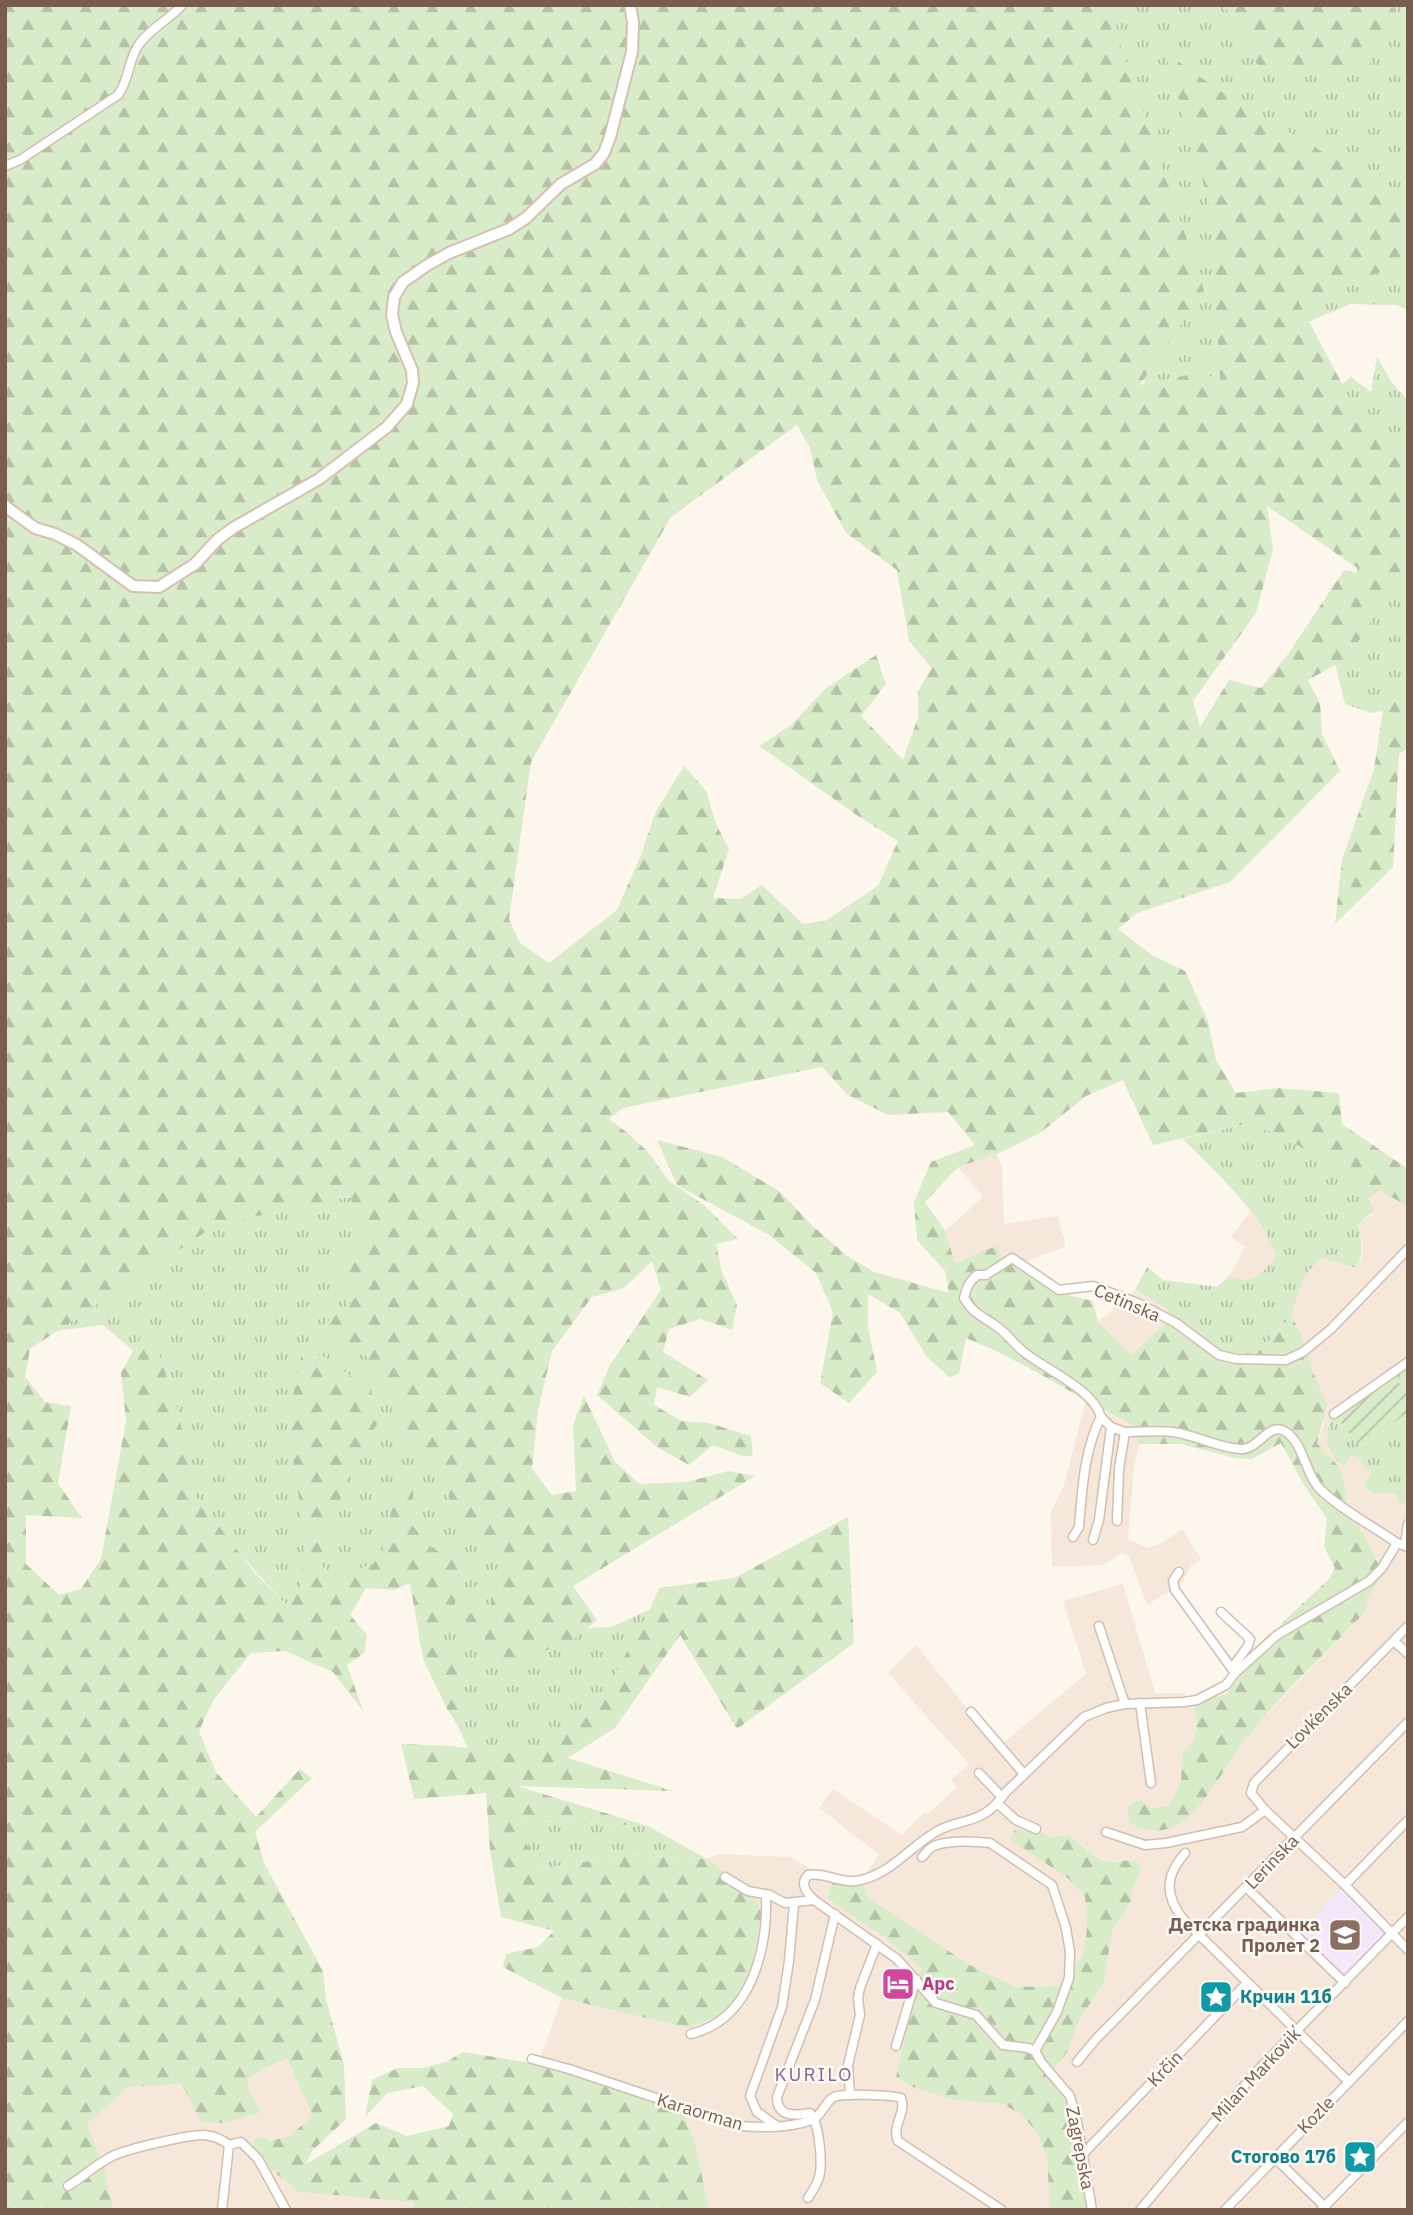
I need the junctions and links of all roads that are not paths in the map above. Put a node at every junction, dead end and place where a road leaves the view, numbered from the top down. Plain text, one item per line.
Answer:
1 (183, 5) edge
2 (630, 5) edge
3 (5, 166) edge
4 (5, 506) edge
5 (1408, 1249) edge
6 (1408, 1363) edge
7 (1334, 1414) dead end
8 (1101, 1417) junction
9 (1111, 1427) junction
10 (1125, 1432) junction
11 (1117, 1521) dead end
12 (1408, 1524) edge
13 (1073, 1537) dead end
14 (1093, 1540) dead end
15 (1403, 1544) edge
16 (1179, 1572) dead end
17 (1221, 1612) dead end
18 (1099, 1626) dead end
19 (1408, 1626) edge
20 (1394, 1641) junction
21 (1408, 1654) edge
22 (1234, 1671) junction
23 (1140, 1703) junction
24 (1125, 1704) junction
25 (971, 1712) dead end
26 (1408, 1722) edge
27 (979, 1773) dead end
28 (1024, 1774) junction
29 (1151, 1783) dead end
30 (1000, 1800) junction
31 (1265, 1810) junction
32 (1408, 1821) edge
33 (1036, 1829) dead end
34 (1106, 1832) dead end
35 (1295, 1839) junction
36 (1185, 1853) dead end
37 (922, 1857) dead end
38 (725, 1877) dead end
39 (1345, 1885) junction
40 (1247, 1888) junction
41 (766, 1895) junction
42 (814, 1900) junction
43 (794, 1904) junction
44 (835, 1914) junction
45 (1408, 1917) edge
46 (1391, 1934) junction
47 (1199, 1935) junction
48 (877, 1944) junction
49 (1408, 1950) edge
50 (916, 1979) junction
51 (1247, 1983) junction
52 (1345, 1983) junction
53 (1408, 2021) edge
54 (1297, 2031) junction
55 (691, 2034) dead end
56 (896, 2046) dead end
57 (1035, 2051) junction
58 (532, 2059) dead end
59 (1077, 2062) dead end
60 (1349, 2082) junction
61 (850, 2095) junction
62 (815, 2119) junction
63 (1408, 2122) edge
64 (777, 2126) junction
65 (229, 2145) junction
66 (1082, 2155) junction
67 (1275, 2158) junction
68 (68, 2186) dead end
69 (808, 2198) dead end
70 (1325, 2209) edge
71 (222, 2210) edge
72 (286, 2210) edge
73 (1002, 2210) edge
74 (1092, 2210) edge
75 (1140, 2210) edge
76 (1225, 2210) edge

1 - 3 street
2 - 4 main road
5 - 8 street, Cetinska
6 - 7 street
8 - 9 street, Cetinska
8 - 13 street
9 - 10 street, Cetinska
9 - 14 street
10 - 11 street
10 - 15 street, Cetinska
12 - 15 street
15 - 22 street
16 - 22 street
17 - 22 street
18 - 24 street
19 - 20 street, Lovḱenska
20 - 21 street
20 - 31 street, Lovḱenska
22 - 23 street
23 - 24 street
23 - 29 street
24 - 28 street
25 - 28 street
26 - 35 street, Lerinska
27 - 30 street
28 - 30 street
30 - 33 street
30 - 42 street
31 - 34 street
31 - 35 street, Lovḱenska
32 - 39 street
35 - 39 street, Lovḱenska
35 - 40 street, Lerinska
36 - 47 street
37 - 57 street
38 - 41 street
39 - 46 street, Lovḱenska
40 - 47 street, Lerinska
40 - 52 street
41 - 43 street
41 - 55 street
42 - 43 street
42 - 44 street
43 - 64 street
44 - 48 street
44 - 62 street
45 - 46 street, Milan Markoviḱ
46 - 49 street, Lovḱenska
46 - 52 street, Milan Markoviḱ
47 - 51 street
47 - 59 street, Lerinska
48 - 50 street
48 - 61 street
50 - 56 street
50 - 57 street
51 - 54 street
51 - 66 street, Krčin
52 - 54 street, Milan Markoviḱ
53 - 60 street, Kozle
54 - 60 street
54 - 75 street, Milan Markoviḱ
57 - 66 street, Zagrepska
58 - 64 street, Karaorman
60 - 67 street, Kozle
61 - 62 street
61 - 73 street
62 - 64 street, Karaorman
62 - 69 street
63 - 70 street
65 - 68 street
65 - 71 street
65 - 72 street
66 - 74 street, Zagrepska
67 - 70 street
67 - 76 street, Kozle

